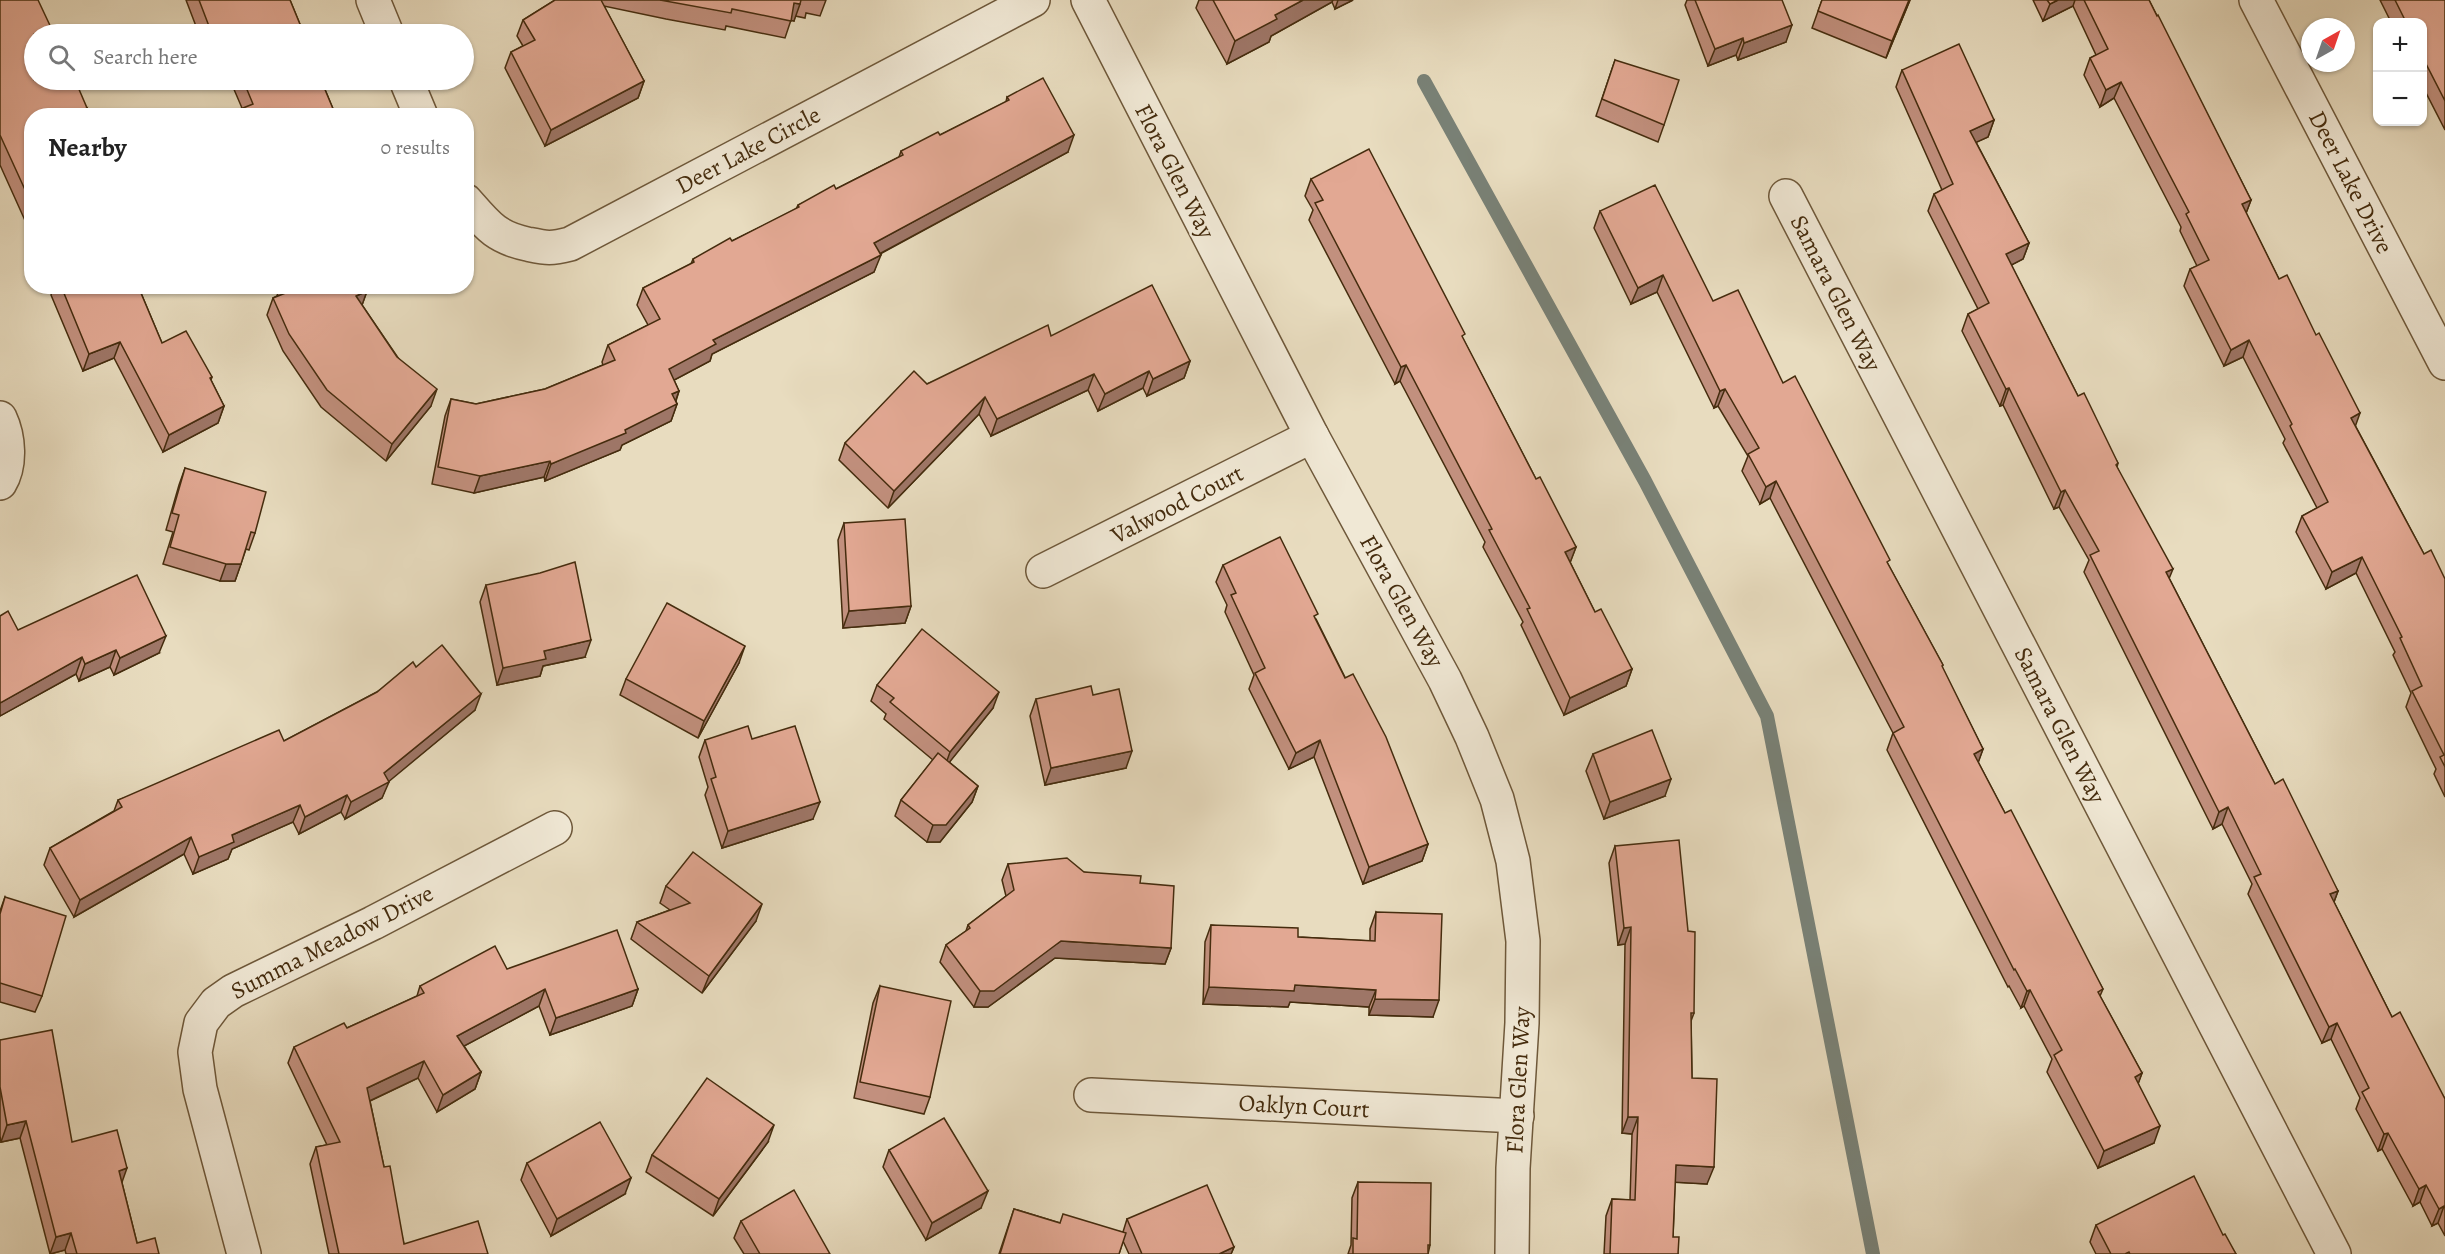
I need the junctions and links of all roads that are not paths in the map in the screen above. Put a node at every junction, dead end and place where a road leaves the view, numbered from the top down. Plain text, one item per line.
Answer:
1 (373, 0) edge
2 (1033, 0) edge
3 (1088, 0) edge
4 (2256, 0) edge
5 (383, 24) edge
6 (410, 90) edge
7 (418, 108) edge
8 (1786, 196) dead end
9 (474, 210) edge
10 (2445, 363) edge
11 (0, 418) edge
12 (1312, 436) junction
13 (0, 483) edge
14 (1043, 571) dead end
15 (555, 828) dead end
16 (1091, 1095) dead end
17 (1517, 1116) junction
18 (244, 1254) edge
19 (1512, 1254) edge
20 (2334, 1254) edge

1 - 5 street
2 - 9 street, Deer Lake Circle
3 - 12 street, Flora Glen Way
4 - 10 street, Deer Lake Drive
6 - 7 street
8 - 20 street, Samara Glen Way
11 - 13 street
12 - 14 street, Valwood Court
12 - 17 street, Flora Glen Way
15 - 18 street, Summa Meadow Drive
16 - 17 street, Oaklyn Court
17 - 19 street, Flora Glen Way

